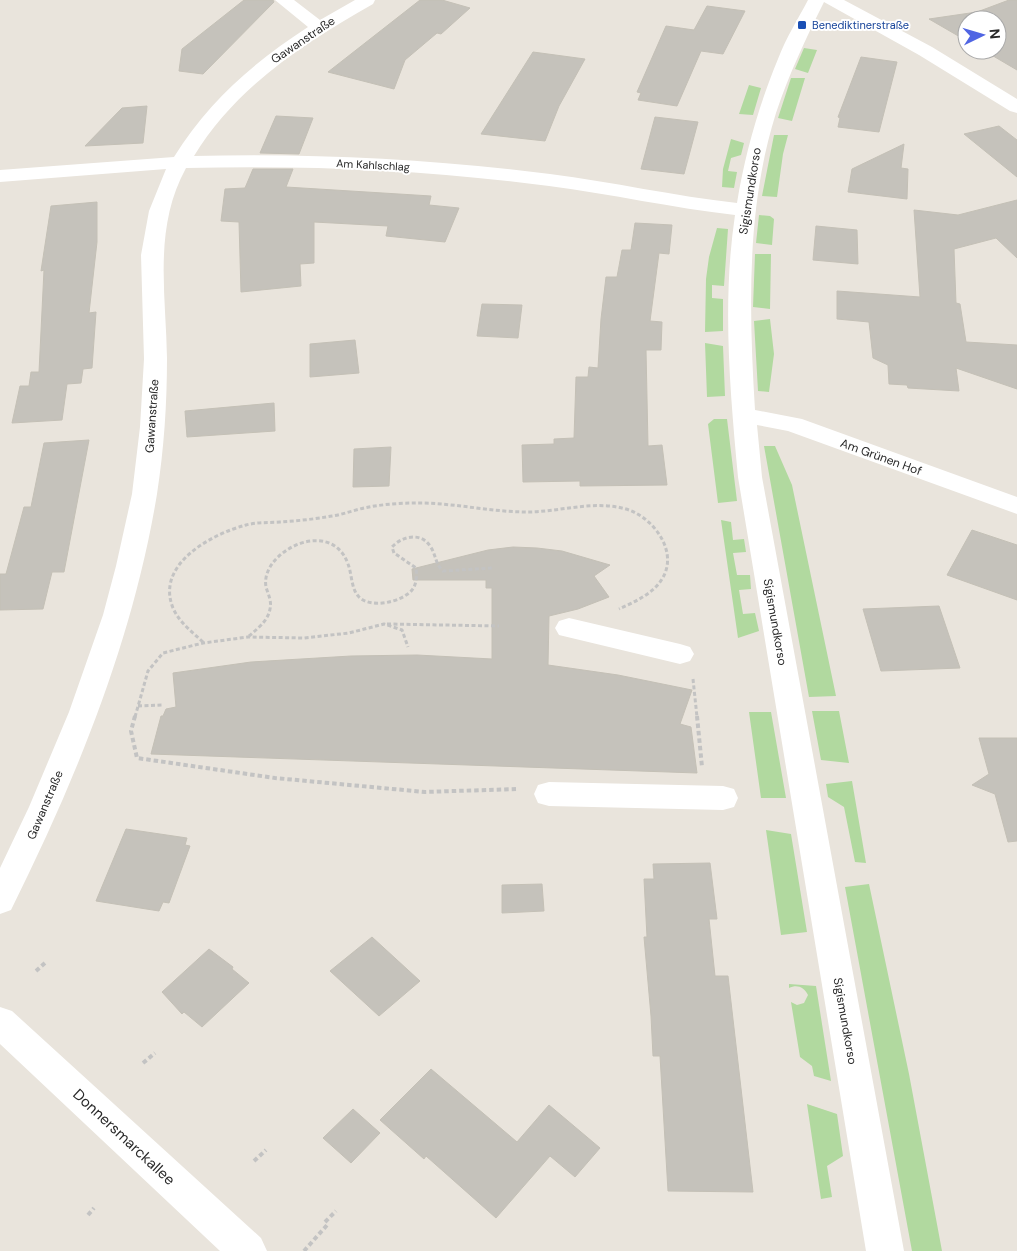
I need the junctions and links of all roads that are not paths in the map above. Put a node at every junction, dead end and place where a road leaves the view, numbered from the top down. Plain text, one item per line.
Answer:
1 (284, 0) edge
2 (366, 0) edge
3 (816, 0) edge
4 (831, 0) edge
5 (318, 27) junction
6 (1017, 107) edge
7 (180, 162) junction
8 (0, 176) edge
9 (744, 210) junction
10 (743, 416) junction
11 (1017, 506) edge
12 (569, 628) road end
13 (680, 654) road end
14 (536, 792) road end
15 (723, 798) dead end
16 (0, 900) edge
17 (0, 1022) edge
18 (248, 1251) edge
19 (885, 1251) edge

1 - 5 street
2 - 5 street, Gawanstraße
3 - 9 street, Sigismundkorso
4 - 6 street
5 - 7 street, Gawanstraße
7 - 8 street, Am Kahlschlag
7 - 9 street, Am Kahlschlag
7 - 16 street, Gawanstraße
9 - 10 street, Sigismundkorso
10 - 11 street, Am Grünen Hof
10 - 19 street, Sigismundkorso
12 - 13 street
14 - 15 street
17 - 18 street, Donnersmarckallee

